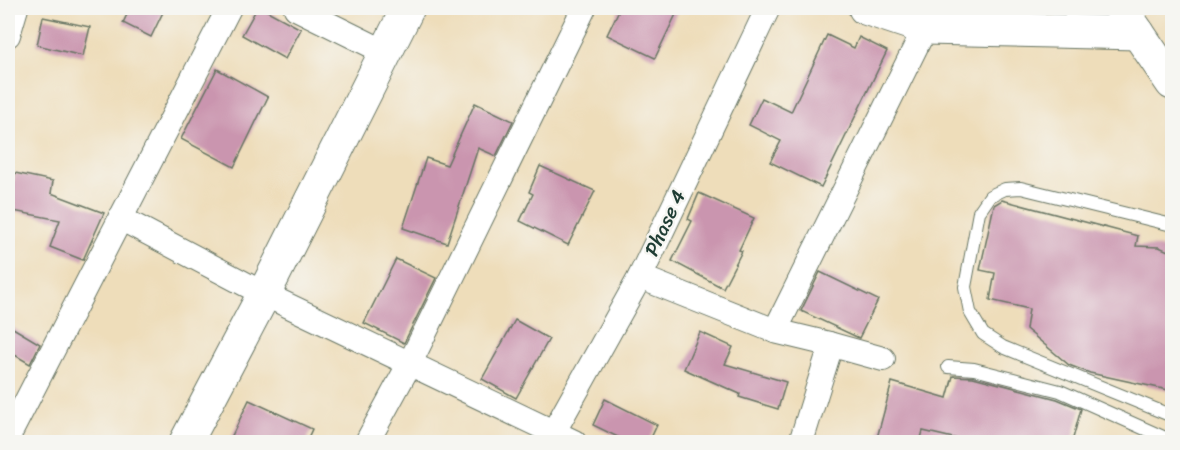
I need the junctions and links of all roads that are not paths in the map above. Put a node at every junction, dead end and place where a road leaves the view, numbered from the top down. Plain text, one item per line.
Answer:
1 (16, 8) edge
2 (229, 8) edge
3 (296, 8) edge
4 (408, 8) edge
5 (584, 8) edge
6 (768, 8) edge
7 (865, 8) edge
8 (1130, 20) edge
9 (926, 27) junction
10 (8, 34) edge
11 (385, 52) junction
12 (1173, 83) edge
13 (120, 218) junction
14 (1173, 225) edge
15 (640, 277) junction
16 (264, 294) junction
17 (775, 331) junction
18 (829, 344) junction
19 (883, 359) dead end
20 (410, 363) junction
21 (948, 367) dead end
22 (1173, 416) edge
23 (8, 437) edge
24 (558, 440) edge
25 (1173, 441) edge
26 (186, 442) edge
27 (367, 442) edge
28 (801, 442) edge

1 - 10 street
2 - 13 street
3 - 11 street
4 - 11 street
5 - 20 street
6 - 15 street, Phase 4
7 - 9 street
8 - 9 street
8 - 12 street
9 - 17 street
11 - 16 street
13 - 16 street, Phase 4
13 - 23 street
14 - 22 lane
15 - 17 street
15 - 24 street, Phase 4
16 - 20 street, Phase 4
16 - 26 street
17 - 18 street
18 - 19 street
18 - 28 street
20 - 24 street, Phase 4
20 - 27 street
21 - 25 lane

